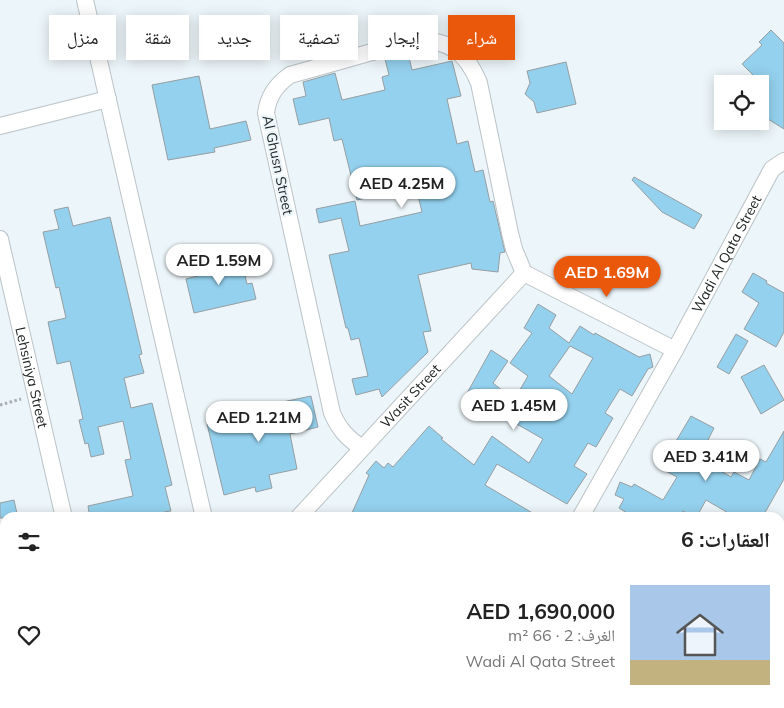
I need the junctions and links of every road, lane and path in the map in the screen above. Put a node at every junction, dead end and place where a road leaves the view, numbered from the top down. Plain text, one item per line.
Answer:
1 (85, 0) edge
2 (108, 99) junction
3 (0, 126) edge
4 (784, 161) edge
5 (0, 239) edge
6 (524, 273) junction
7 (675, 350) junction
8 (36, 396) junction
9 (0, 405) edge
10 (362, 448) junction
11 (63, 512) edge
12 (203, 512) edge
13 (303, 512) edge
14 (583, 512) edge

1 - 2 street
2 - 3 street
2 - 12 street
4 - 7 street, Wadi Al Qata Street
5 - 8 street, Lehsiniya Street
6 - 7 street
6 - 10 street, Wasit Street
6 - 10 street, Al Ghusn Street
7 - 14 street, Wadi Al Qata Street
8 - 9 path
8 - 11 street, Lehsiniya Street
10 - 13 street, Wasit Street

